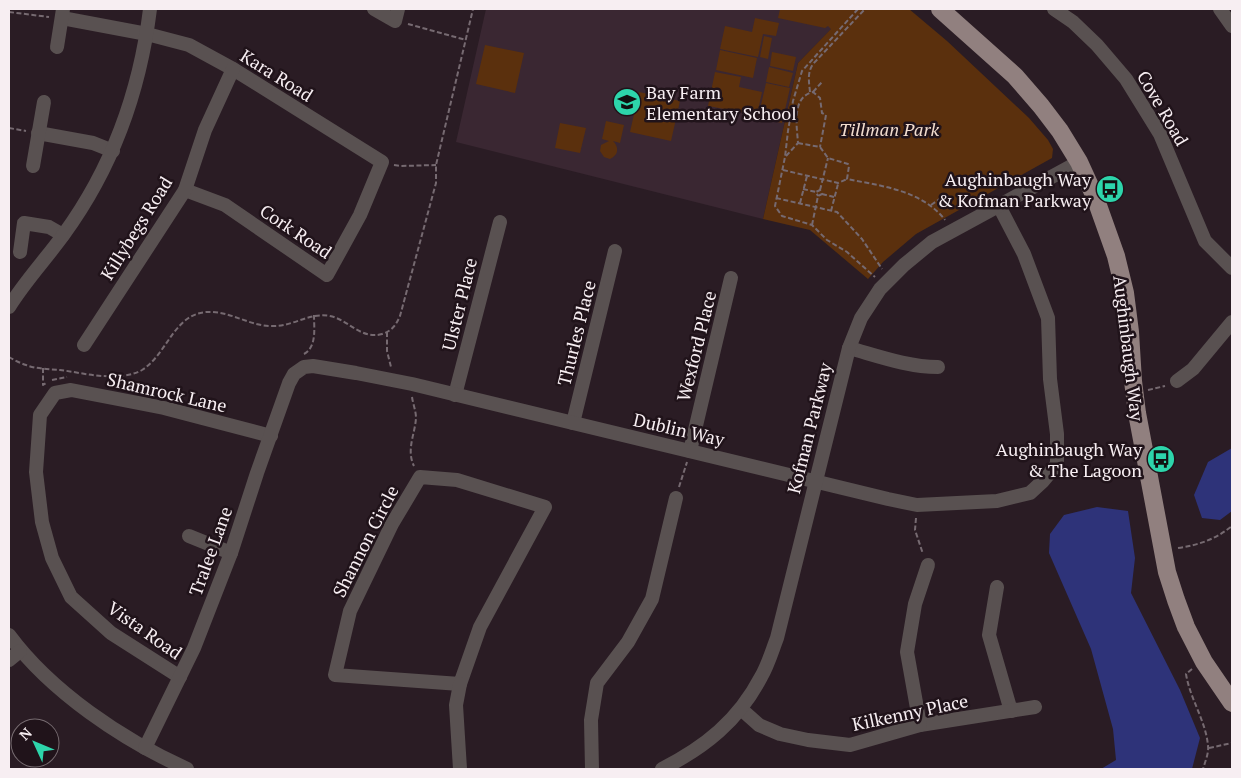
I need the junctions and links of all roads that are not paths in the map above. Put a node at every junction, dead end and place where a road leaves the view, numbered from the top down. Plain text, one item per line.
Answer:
1 (150, 9) edge
2 (374, 9) edge
3 (939, 9) edge
4 (1054, 9) edge
5 (1220, 9) edge
6 (62, 13) edge
7 (397, 15) edge
8 (1232, 26) edge
9 (147, 34) junction
10 (57, 47) dead end
11 (233, 69) junction
12 (44, 102) dead end
13 (38, 133) junction
14 (113, 151) junction
15 (382, 162) joint
16 (1078, 162) junction
17 (33, 166) dead end
18 (185, 190) junction
19 (999, 206) junction
20 (500, 222) dead end
21 (64, 235) junction
22 (615, 251) dead end
23 (20, 252) dead end
24 (1232, 268) edge
25 (732, 278) dead end
26 (9, 307) edge
27 (1232, 322) edge
28 (84, 345) dead end
29 (849, 348) junction
30 (938, 366) dead end
31 (304, 367) joint
32 (1177, 381) road end
33 (55, 393) joint
34 (455, 395) junction
35 (573, 424) junction
36 (270, 436) junction
37 (690, 451) junction
38 (815, 481) junction
39 (676, 498) road end
40 (189, 536) dead end
41 (232, 554) junction
42 (928, 565) road end
43 (997, 587) dead end
44 (9, 635) edge
45 (20, 650) junction
46 (9, 660) edge
47 (180, 677) junction
48 (460, 684) junction
49 (1232, 703) edge
50 (1035, 707) dead end
51 (741, 709) junction
52 (1011, 711) junction
53 (920, 725) junction
54 (146, 748) junction
55 (187, 769) edge
56 (460, 769) edge
57 (592, 769) edge
58 (662, 769) edge

1 - 9 street
2 - 7 street
3 - 16 main road, Aughinbaugh Way
4 - 24 street, Cove Road
5 - 8 street
6 - 9 street, Kara Road
6 - 10 street
9 - 11 street, Kara Road
9 - 14 street
11 - 15 street, Kara Road
11 - 18 street, Killybegs Road
12 - 13 street
13 - 14 street
13 - 17 street
14 - 21 street
15 - 18 street, Cork Road
16 - 19 street, Kofman Parkway
16 - 49 main road, Aughinbaugh Way
18 - 28 street, Killybegs Road
19 - 29 street, Kofman Parkway
19 - 38 street, Dublin Way
20 - 34 street, Ulster Place
21 - 23 street
21 - 26 street
22 - 35 street, Thurles Place
25 - 37 street, Wexford Place
27 - 32 street
29 - 30 street
29 - 38 street, Kofman Parkway
31 - 34 street, Dublin Way
31 - 36 street, Tralee Lane
33 - 36 street, Shamrock Lane
33 - 47 street, Vista Road
34 - 35 street, Dublin Way
35 - 37 street, Dublin Way
36 - 41 street, Tralee Lane
37 - 38 street, Dublin Way
38 - 51 street, Kofman Parkway
39 - 57 street
40 - 41 street
41 - 47 street, Tralee Lane
42 - 53 street
43 - 52 street
44 - 45 street
45 - 46 street
45 - 54 street
47 - 54 street, Tralee Lane
48 - 48 street, Shannon Circle
48 - 56 street, Shannon Circle
50 - 52 street, Kilkenny Place
51 - 53 street, Kilkenny Place
51 - 58 street, Kofman Parkway
52 - 53 street, Kilkenny Place
54 - 55 street

